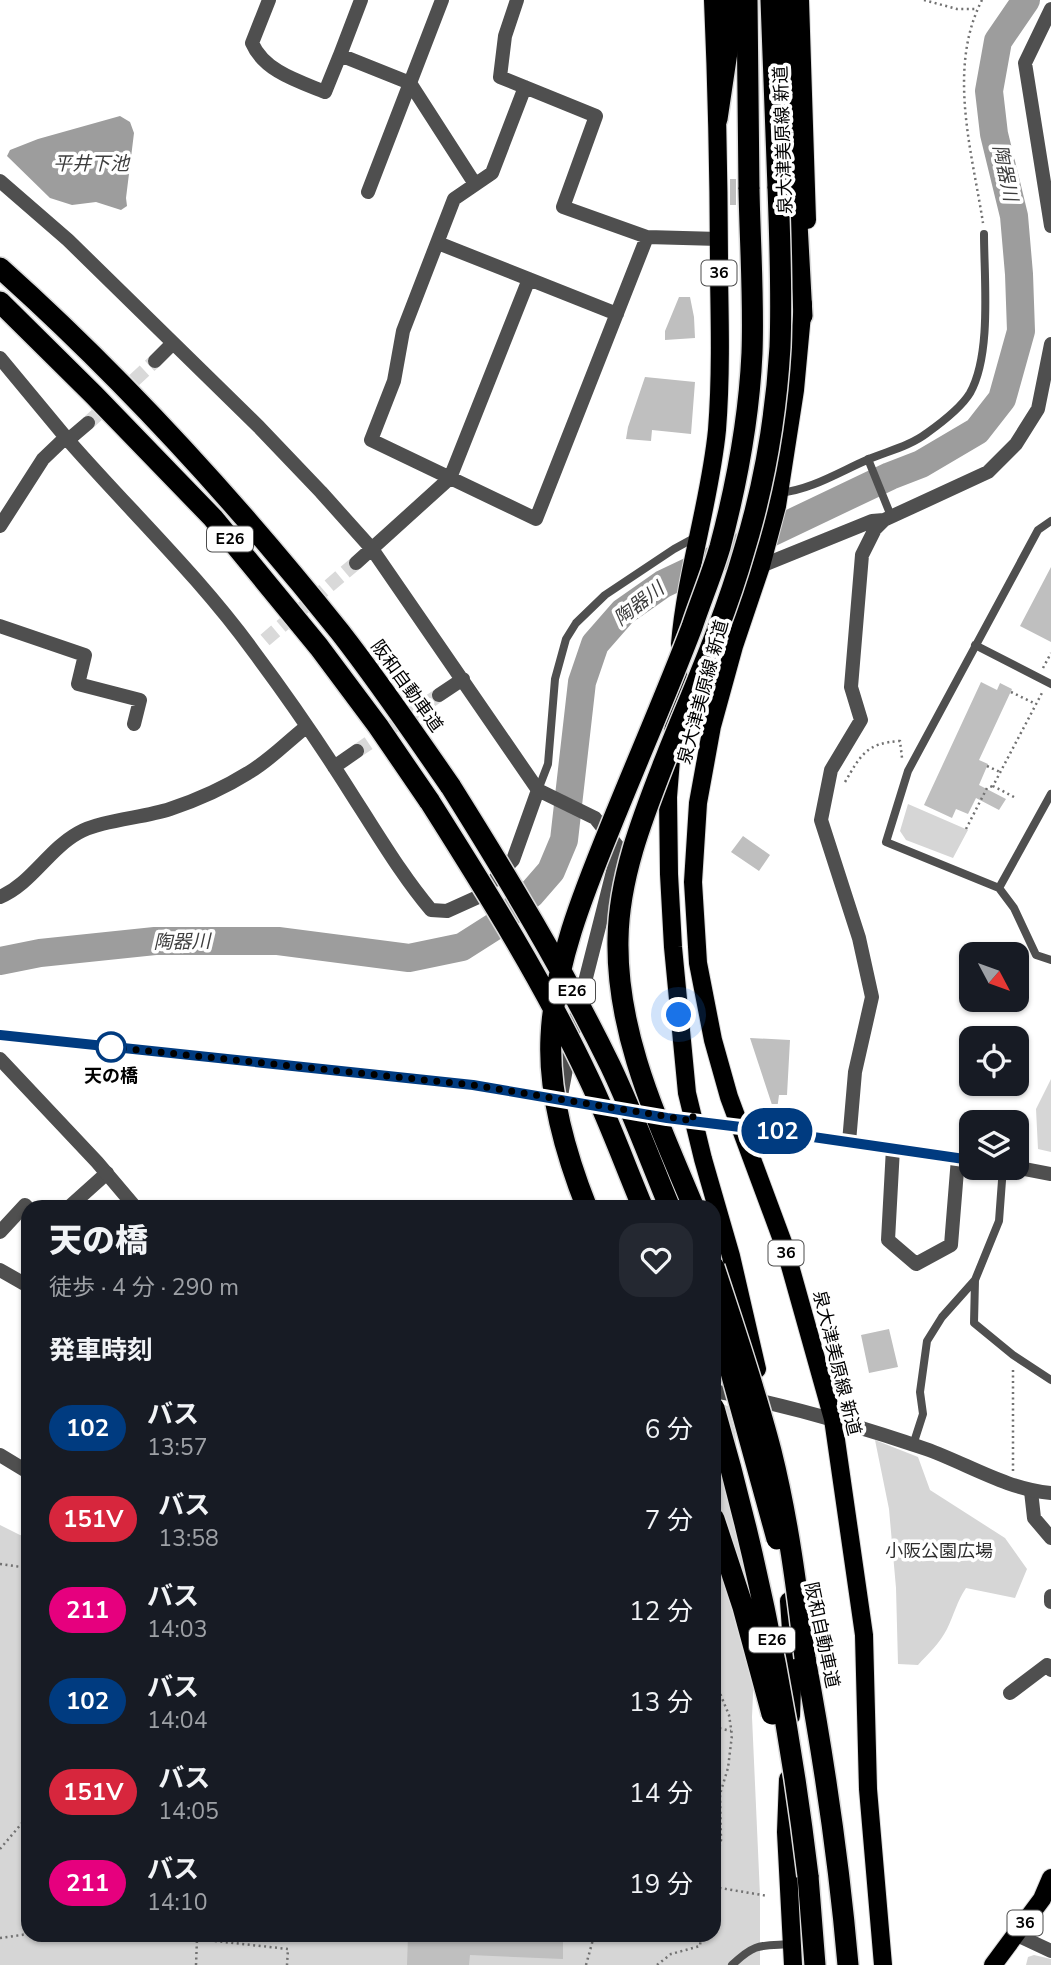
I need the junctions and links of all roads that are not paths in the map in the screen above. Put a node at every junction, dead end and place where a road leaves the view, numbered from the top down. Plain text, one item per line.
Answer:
1 (269, 0) edge
2 (361, 0) edge
3 (442, 0) edge
4 (517, 0) edge
5 (713, 0) edge
6 (730, 0) edge
7 (747, 0) edge
8 (771, 0) edge
9 (786, 0) edge
10 (800, 0) edge
11 (1051, 9) edge
12 (340, 55) junction
13 (410, 83) junction
14 (525, 87) junction
15 (718, 119) junction
16 (0, 181) edge
17 (475, 184) junction
18 (368, 192) dead end
19 (1050, 207) edge
20 (1051, 226) edge
21 (984, 234) road end
22 (647, 237) junction
23 (719, 239) junction
24 (438, 243) junction
25 (0, 251) edge
26 (0, 268) edge
27 (529, 279) junction
28 (0, 302) edge
29 (617, 314) junction
30 (803, 316) junction
31 (59, 321) junction
32 (173, 343) junction
33 (1051, 344) edge
34 (0, 358) edge
35 (155, 360) tunnel mouth
36 (88, 423) tunnel mouth
37 (67, 439) junction
38 (868, 459) junction
39 (450, 478) junction
40 (778, 500) junction
41 (888, 518) junction
42 (1051, 521) edge
43 (0, 526) edge
44 (698, 540) junction
45 (372, 550) junction
46 (763, 561) junction
47 (356, 564) tunnel mouth
48 (0, 626) edge
49 (265, 640) tunnel mouth
50 (975, 645) junction
51 (253, 650) junction
52 (463, 680) junction
53 (1049, 683) edge
54 (439, 695) tunnel mouth
55 (134, 724) dead end
56 (306, 727) junction
57 (357, 751) tunnel mouth
58 (334, 767) junction
59 (538, 790) junction
60 (1051, 794) edge
61 (999, 888) junction
62 (0, 897) edge
63 (1051, 960) edge
64 (0, 1035) edge
65 (0, 1059) edge
66 (560, 1101) junction
67 (694, 1121) junction
68 (740, 1126) junction
69 (849, 1142) junction
70 (893, 1148) junction
71 (959, 1158) edge
72 (1029, 1170) edge
73 (107, 1173) junction
74 (1051, 1174) edge
75 (962, 1180) edge
76 (1002, 1180) edge
77 (77, 1200) edge
78 (129, 1200) edge
79 (584, 1200) edge
80 (640, 1200) edge
81 (667, 1200) edge
82 (691, 1200) edge
83 (716, 1200) edge
84 (21, 1209) edge
85 (721, 1217) edge
86 (0, 1232) edge
87 (0, 1270) edge
88 (975, 1280) junction
89 (21, 1282) edge
90 (721, 1288) edge
91 (721, 1342) edge
92 (1051, 1380) edge
93 (721, 1393) edge
94 (766, 1403) junction
95 (833, 1419) junction
96 (721, 1433) edge
97 (913, 1445) junction
98 (0, 1455) edge
99 (21, 1468) edge
100 (1031, 1491) junction
101 (1051, 1493) edge
102 (1051, 1538) edge
103 (721, 1542) edge
104 (1051, 1596) edge
105 (1051, 1602) edge
106 (805, 1658) junction
107 (1051, 1670) edge
108 (1010, 1693) dead end
109 (808, 1876) junction
110 (1051, 1878) edge
111 (1017, 1934) junction
112 (792, 1944) junction
113 (1051, 1951) edge
114 (732, 1965) edge
115 (793, 1965) edge
116 (815, 1965) edge
117 (848, 1965) edge
118 (883, 1965) edge
119 (993, 1965) edge

1 - 12 street
2 - 12 street
3 - 13 street
4 - 14 street
5 - 15 main road, 泉大津美原線 新道 / 36
6 - 15 highway
7 - 79 highway, bridge
8 - 82 highway, bridge
9 - 30 highway
10 - 30 main road, 泉大津美原線 新道 / 36
11 - 19 street
12 - 13 street
13 - 17 street
13 - 18 street
14 - 17 street
14 - 22 street
15 - 23 main road, 泉大津美原線 新道 / 36
16 - 32 street
17 - 24 street
19 - 20 street
21 - 38 lane
22 - 23 street
22 - 29 street
23 - 44 main road, 泉大津美原線 新道 / 36
24 - 27 street
24 - 39 street
25 - 31 highway
26 - 31 highway, 阪和自動車道 / E26
27 - 29 street
27 - 39 street
28 - 80 highway, E26, bridge
29 - 39 street
30 - 40 main road, 泉大津美原線 新道 / 36
31 - 81 highway, 阪和自動車道 / E26, bridge
32 - 35 street
32 - 45 street
33 - 41 street
34 - 37 street
36 - 37 street
37 - 43 street
37 - 51 street
38 - 40 lane
38 - 41 lane
39 - 45 street
40 - 46 main road, 泉大津美原線 新道 / 36
41 - 46 street
41 - 69 street
42 - 50 lane
44 - 59 lane
44 - 67 main road, 泉大津美原線 新道 / 36
45 - 47 street
45 - 52 street
46 - 68 main road, 泉大津美原線 新道 / 36
48 - 55 street
49 - 51 street
50 - 53 lane
50 - 61 lane
51 - 56 street
52 - 54 street
52 - 59 street
56 - 58 street
56 - 62 street
57 - 58 street
58 - 59 street
59 - 66 street
60 - 61 lane
61 - 63 lane
64 - 66 street
65 - 73 street
66 - 67 street
67 - 68 street
67 - 83 main road, 泉大津美原線 新道 / 36
68 - 69 street
68 - 95 main road, 泉大津美原線 新道 / 36
69 - 70 street
70 - 71 street
70 - 75 street
72 - 74 street
73 - 77 street
73 - 78 street
76 - 88 lane
84 - 86 street
85 - 94 main road, 泉大津美原線 新道 / 36
87 - 89 street
88 - 92 lane
88 - 97 lane
90 - 106 highway, bridge
91 - 106 highway, 阪和自動車道 / E26, bridge
93 - 94 street
94 - 95 street
94 - 112 main road, 泉大津美原線 新道 / 36
95 - 97 street
95 - 118 main road, 泉大津美原線 新道 / 36
96 - 109 highway, E26, bridge
97 - 100 street
98 - 99 street
100 - 101 street
100 - 102 street
103 - 109 highway, bridge
104 - 105 street
106 - 117 highway, 阪和自動車道 / E26
107 - 108 street
109 - 116 highway, E26
110 - 111 main road, 36
111 - 113 street
111 - 119 main road, 36
112 - 114 lane
112 - 115 main road, 泉大津美原線 新道 / 36

